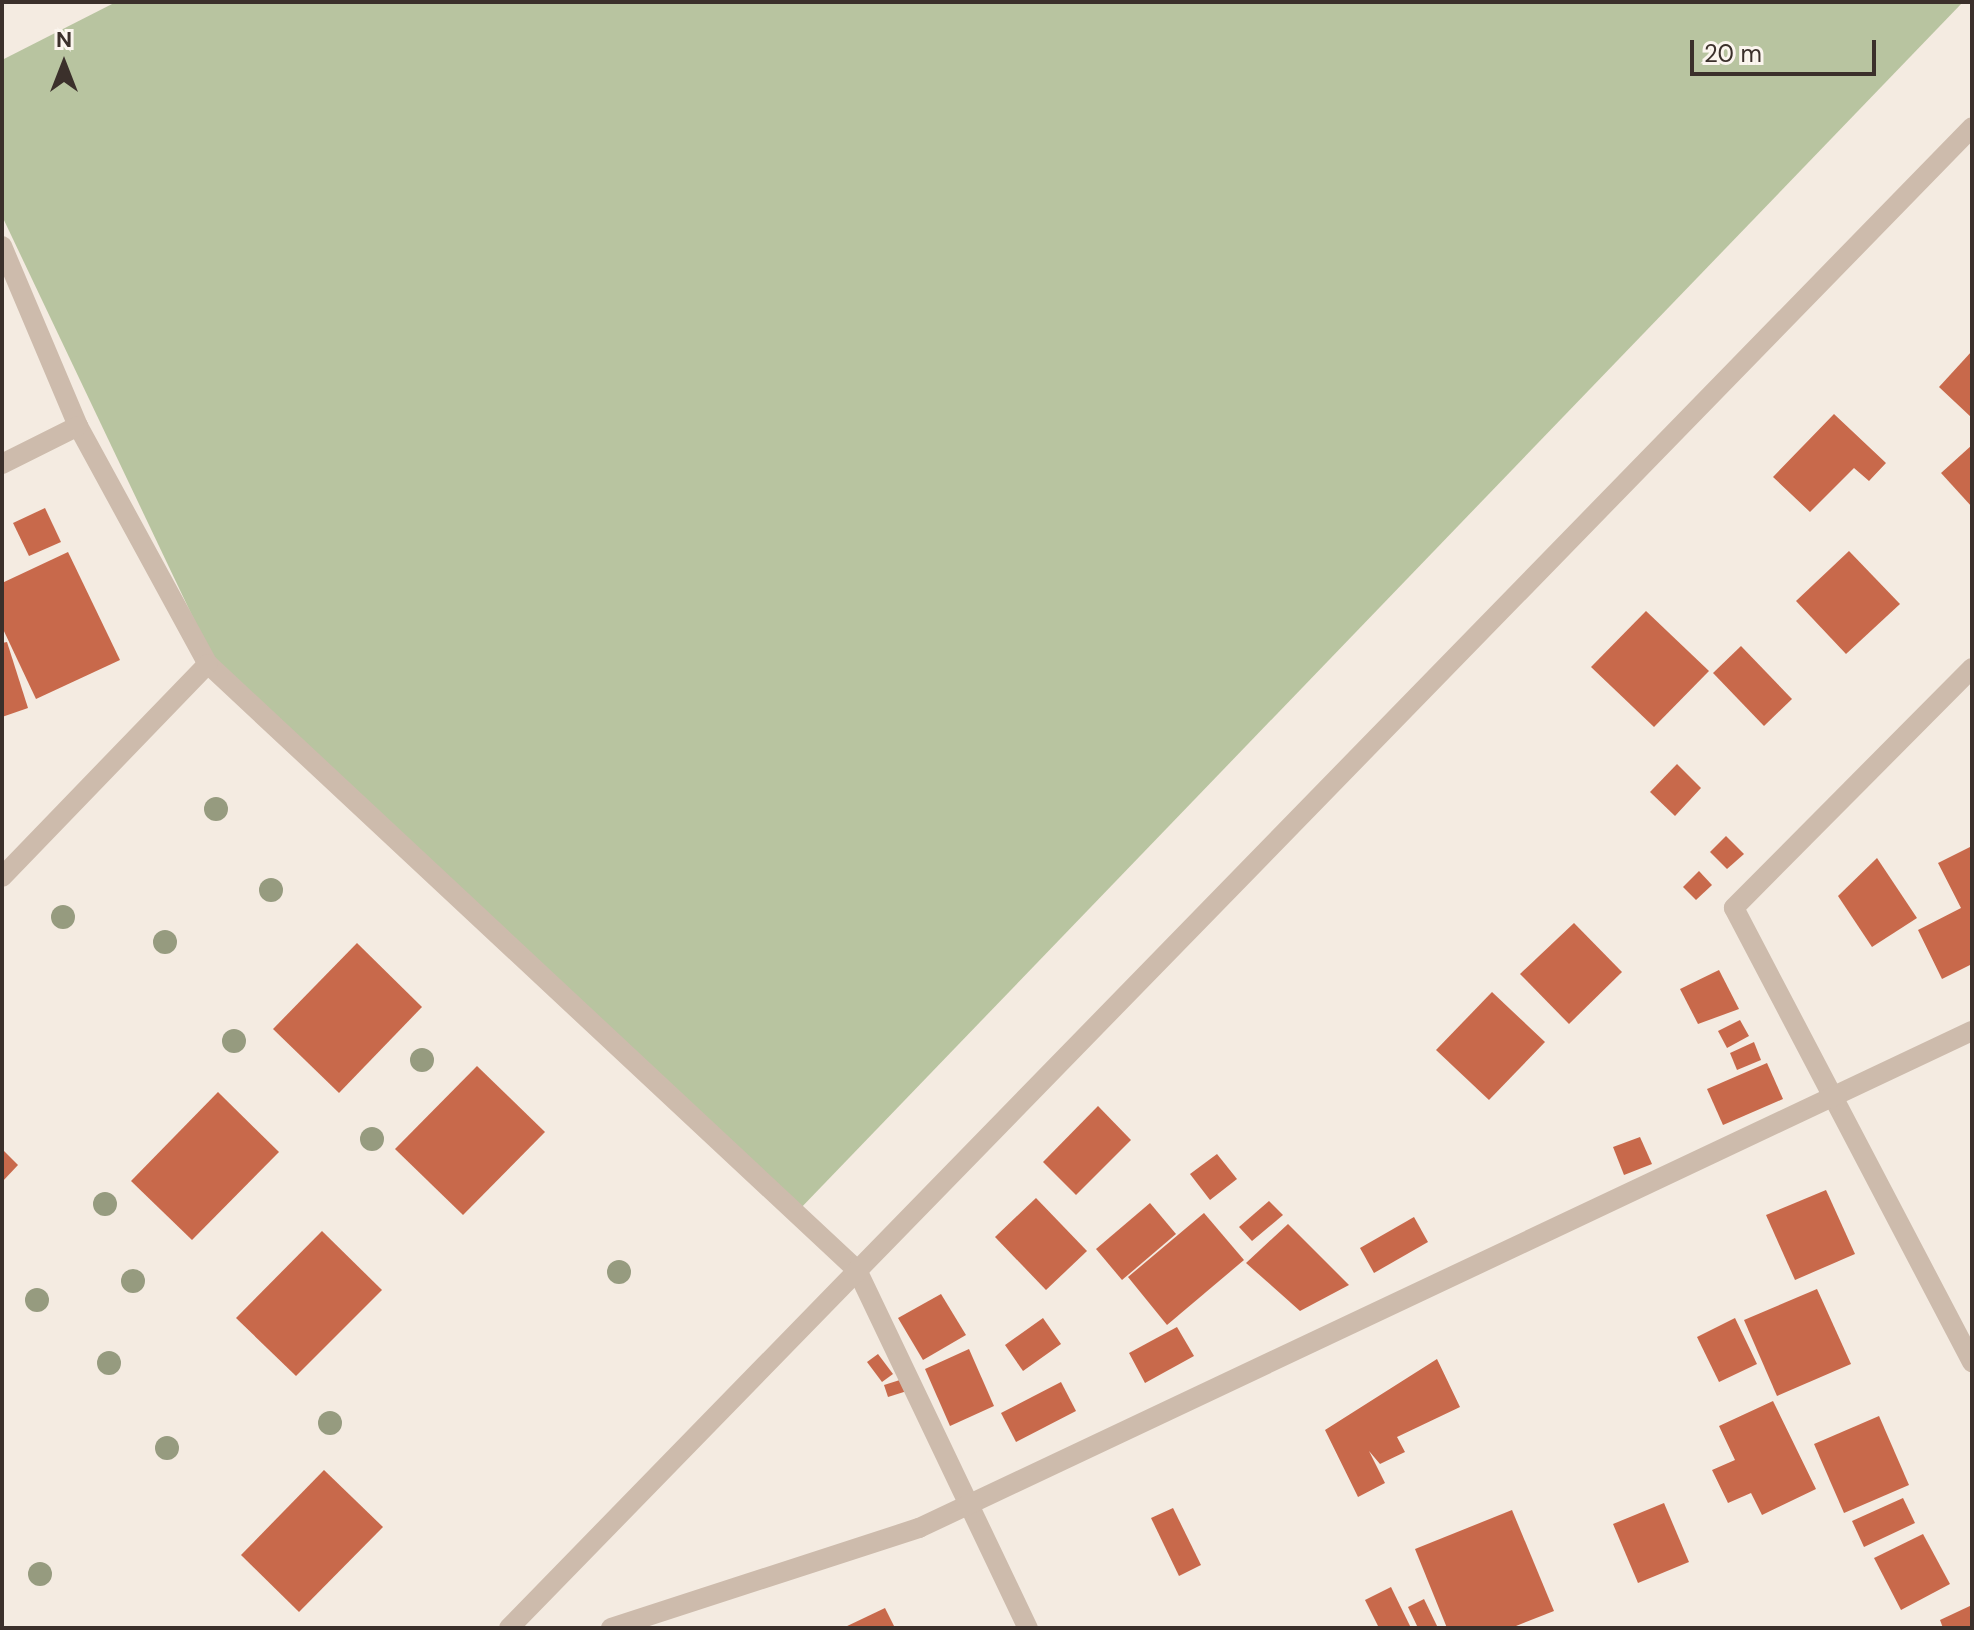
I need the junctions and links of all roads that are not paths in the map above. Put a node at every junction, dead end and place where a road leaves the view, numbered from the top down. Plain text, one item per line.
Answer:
1 (1972, 127) edge
2 (2, 246) edge
3 (78, 426) junction
4 (2, 464) edge
5 (208, 664) junction
6 (1972, 668) edge
7 (2, 877) edge
8 (1972, 1031) edge
9 (1835, 1093) junction
10 (857, 1270) junction
11 (1972, 1362) edge
12 (968, 1505) junction
13 (509, 1628) edge
14 (611, 1628) edge
15 (1028, 1628) edge

1 - 10 street
2 - 3 street
3 - 4 street
3 - 5 street
5 - 7 street
5 - 10 street
6 - 9 street
8 - 9 street
9 - 11 street
9 - 12 street
10 - 12 street
10 - 13 street
12 - 14 street
12 - 15 street

